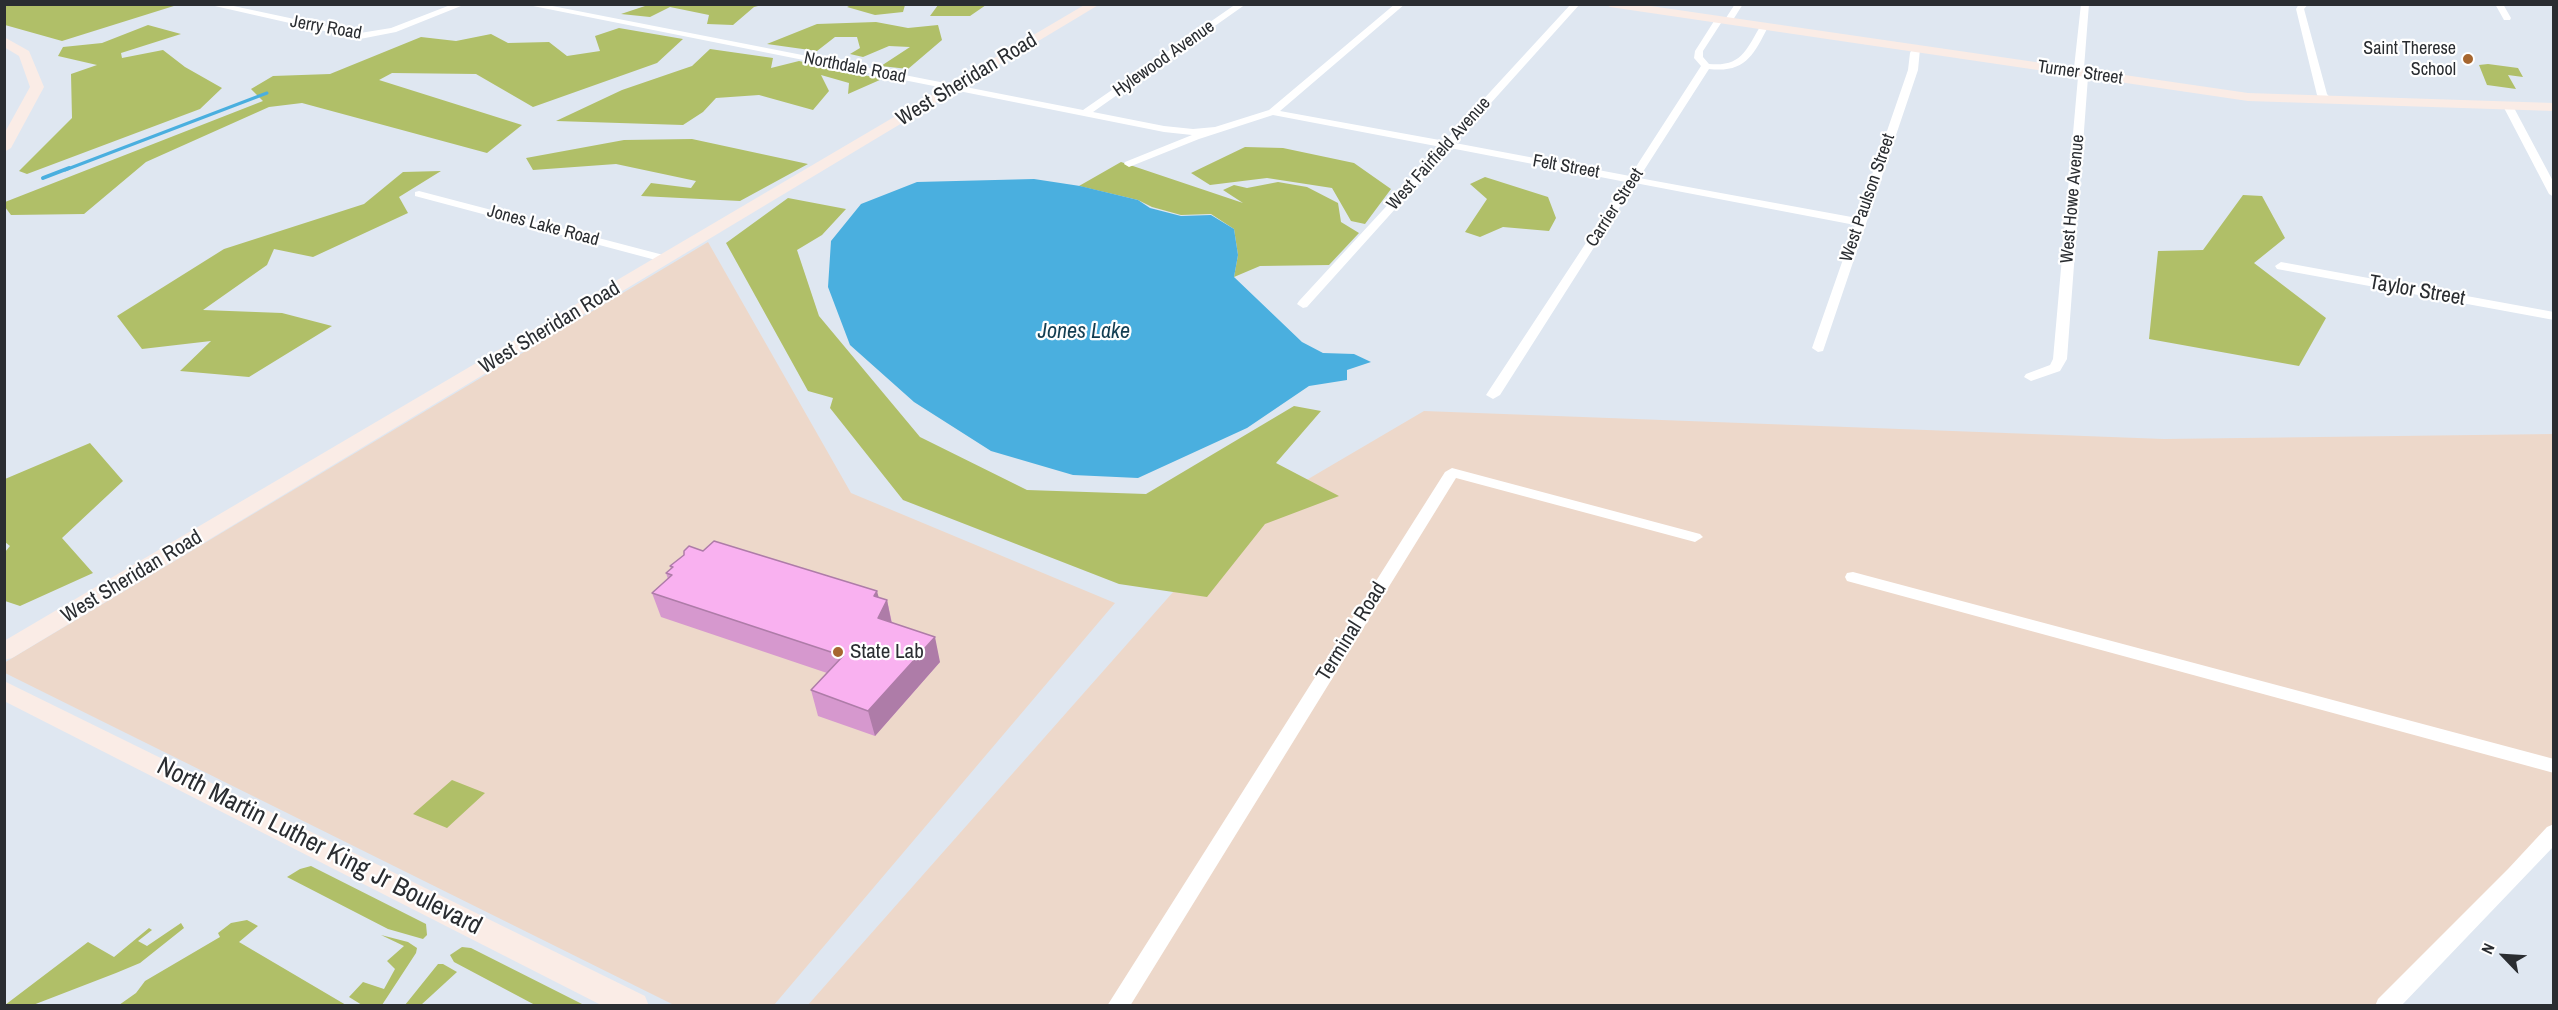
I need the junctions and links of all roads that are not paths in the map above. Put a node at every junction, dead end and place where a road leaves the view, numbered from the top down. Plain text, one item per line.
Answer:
1 (210, 4) edge
2 (462, 4) edge
3 (527, 4) edge
4 (1095, 4) edge
5 (1242, 4) edge
6 (1401, 4) edge
7 (1576, 4) edge
8 (1610, 4) edge
9 (1739, 4) edge
10 (2085, 4) edge
11 (2304, 4) edge
12 (2499, 4) edge
13 (2507, 18) dead end
14 (1724, 21) junction
15 (1764, 27) junction
16 (4, 41) edge
17 (1916, 49) junction
18 (1706, 66) junction
19 (2082, 73) junction
20 (955, 88) junction
21 (2327, 100) junction
22 (2508, 106) junction
23 (2553, 107) edge
24 (1272, 112) junction
25 (1086, 113) junction
26 (1219, 130) junction
27 (1446, 145) junction
28 (4, 148) edge
29 (1129, 164) dead end
30 (1633, 179) junction
31 (419, 194) dead end
32 (2553, 194) edge
33 (1859, 222) junction
34 (667, 259) junction
35 (2281, 266) dead end
36 (1302, 304) dead end
37 (2553, 316) edge
38 (1818, 348) dead end
39 (2031, 377) dead end
40 (1493, 395) dead end
41 (1695, 537) dead end
42 (1853, 577) dead end
43 (4, 652) edge
44 (4, 690) edge
45 (2553, 766) edge
46 (2553, 832) edge
47 (634, 1005) edge
48 (1118, 1005) edge
49 (2386, 1005) edge

1 - 2 street, Jerry Road
3 - 20 street, Northdale Road
4 - 20 street, West Sheridan Road
5 - 25 street, Hylewood Avenue
6 - 24 street
7 - 27 street, West Fairfield Avenue
8 - 14 street, Turner Street
9 - 14 street
10 - 19 street, West Howe Avenue
11 - 21 street
12 - 13 street
14 - 15 street, Turner Street
14 - 18 street
15 - 17 street, Turner Street
15 - 18 street
16 - 28 street
17 - 19 street, Turner Street
17 - 33 street, West Paulson Street
18 - 30 street, Carrier Street
19 - 21 street, Turner Street
19 - 39 street, West Howe Avenue
20 - 25 street, Northdale Road
20 - 34 street, West Sheridan Road
21 - 22 street, Turner Street
22 - 23 street, Turner Street
22 - 32 street
24 - 26 street
24 - 27 street, Felt Street
25 - 26 street, Northdale Road
26 - 29 street
27 - 30 street, Felt Street
27 - 36 street, West Fairfield Avenue
30 - 33 street, Felt Street
30 - 40 street, Carrier Street
31 - 34 street, Jones Lake Road
33 - 38 street, West Paulson Street
34 - 43 street, West Sheridan Road
35 - 37 street, Taylor Street
41 - 48 street, Terminal Road
42 - 45 street
44 - 47 street, North Martin Luther King Jr Boulevard
46 - 49 street

